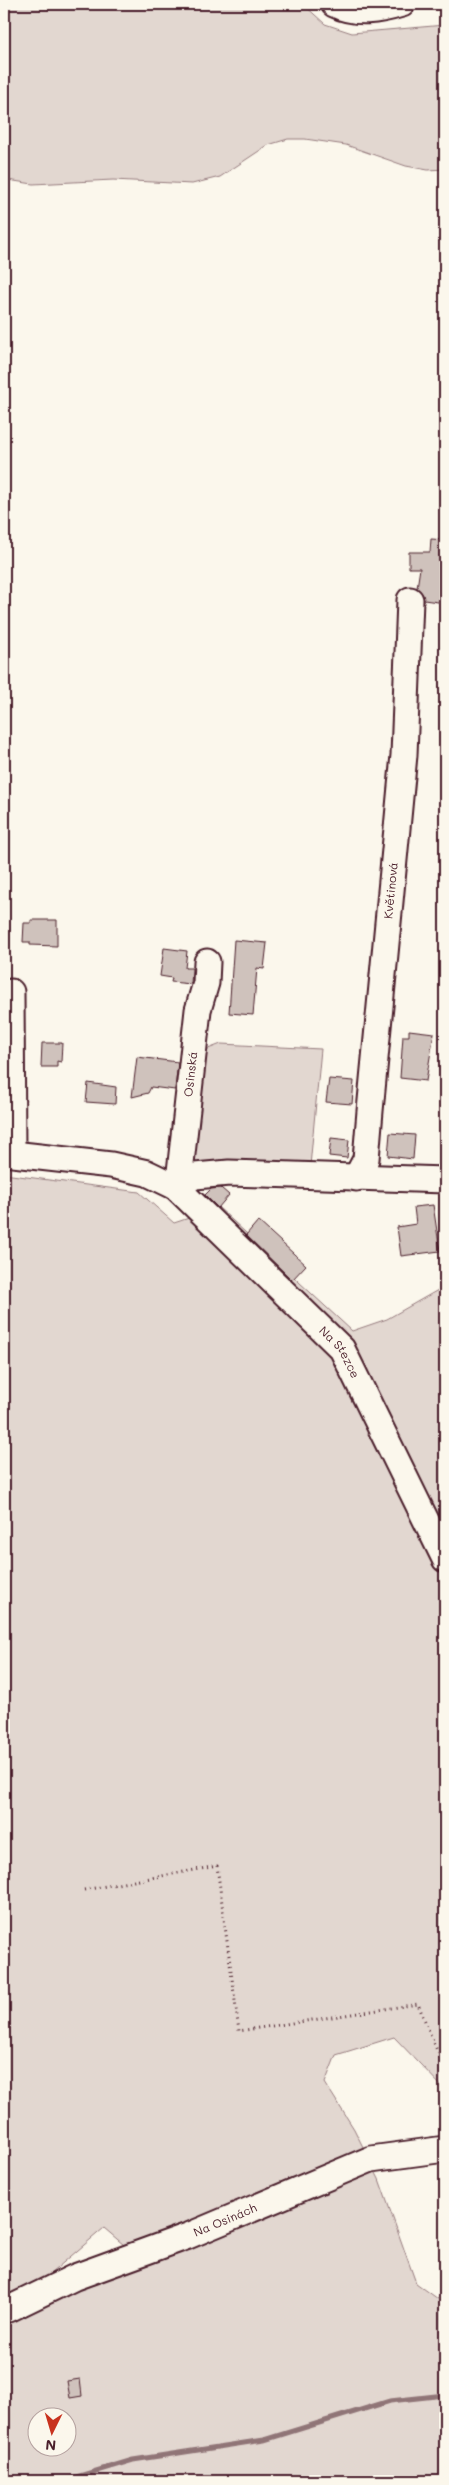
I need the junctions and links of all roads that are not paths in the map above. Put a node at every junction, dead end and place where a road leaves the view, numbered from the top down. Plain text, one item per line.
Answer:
1 (334, 4) edge
2 (402, 4) edge
3 (410, 600) dead end
4 (207, 962) dead end
5 (12, 992) dead end
6 (8, 1153) edge
7 (356, 1178) junction
8 (445, 1180) edge
9 (176, 1187) junction
10 (445, 1559) edge
11 (445, 2149) edge
12 (9, 2309) dead end

1 - 2 street
3 - 7 street, Květinová
4 - 9 street, Osinská
5 - 6 street, Na Stezce
6 - 9 street, Na Stezce
7 - 8 street
7 - 9 street
9 - 10 street, Na Stezce
11 - 12 street, Na Osinách

